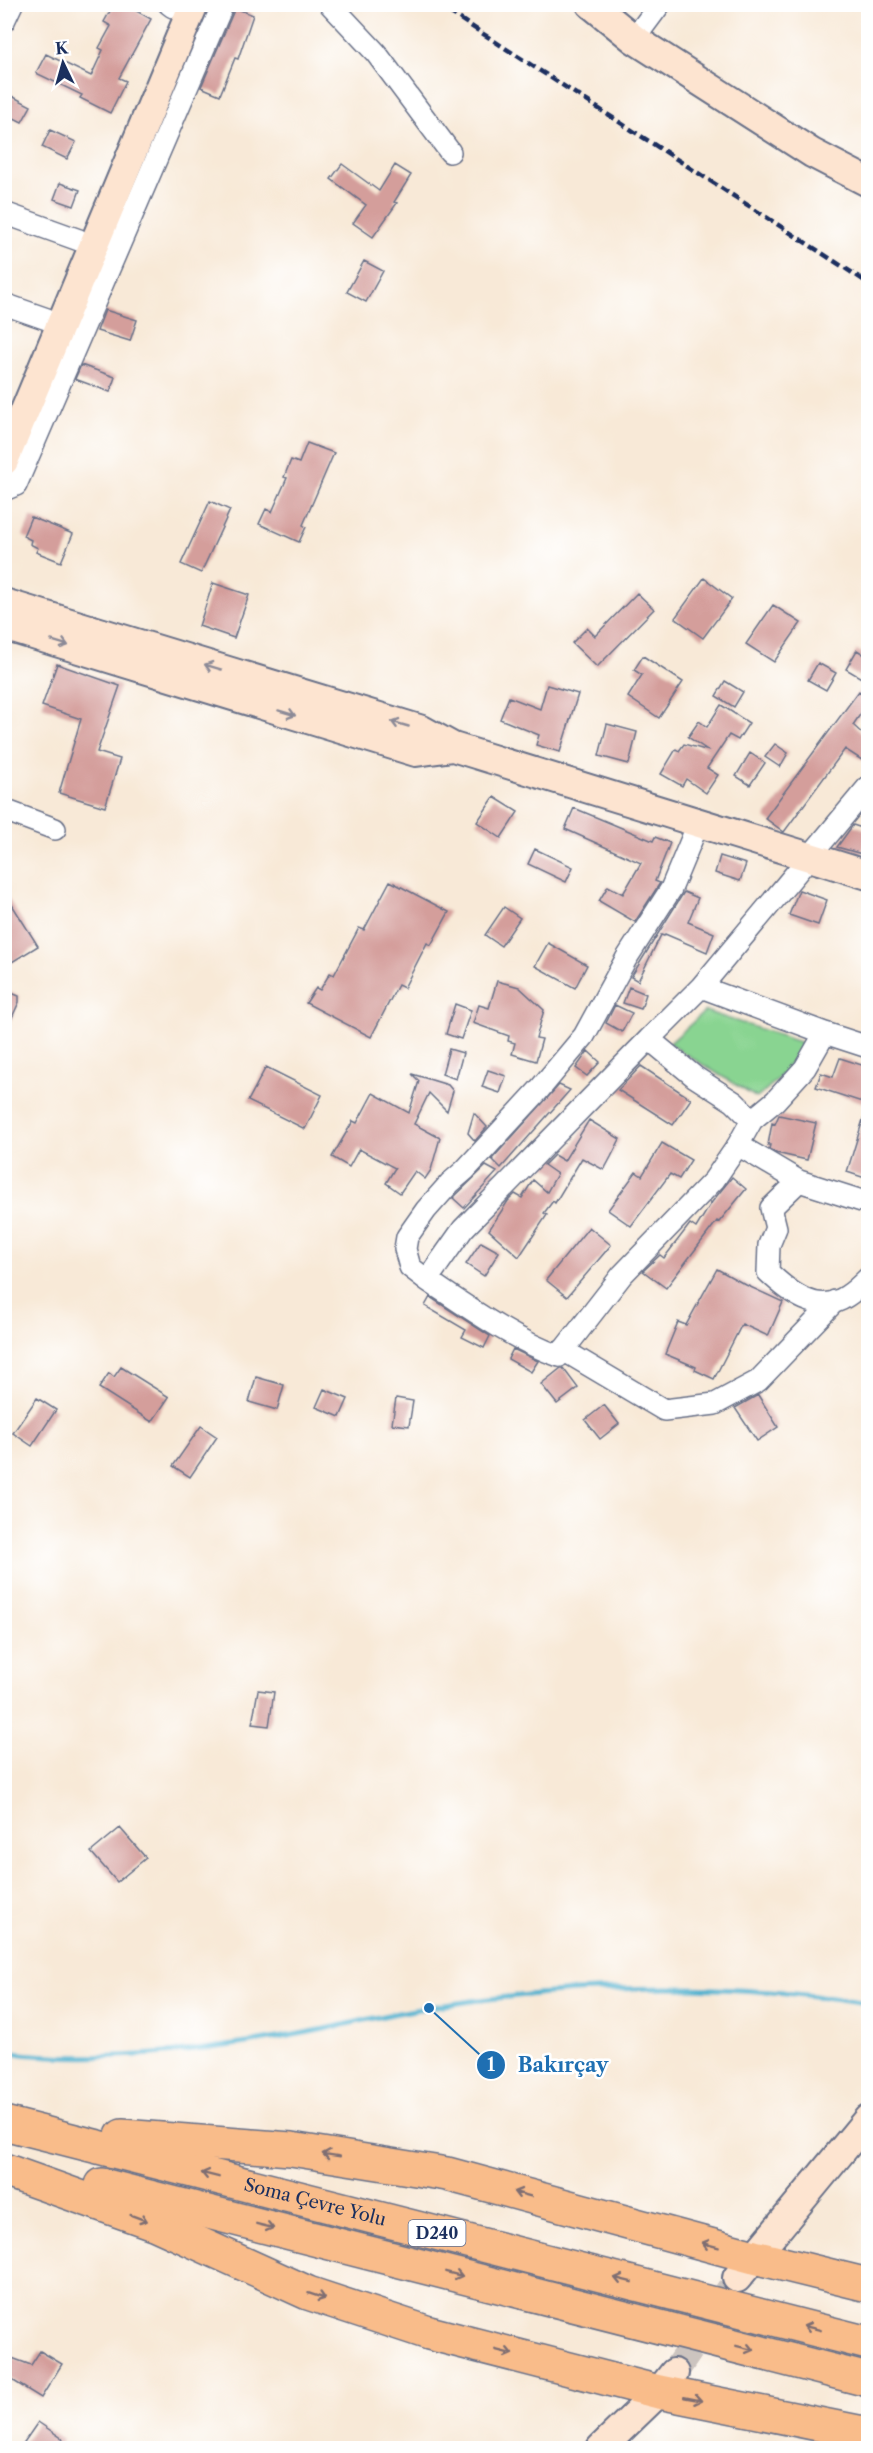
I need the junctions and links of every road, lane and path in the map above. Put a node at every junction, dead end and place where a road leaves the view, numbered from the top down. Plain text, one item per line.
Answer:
1 (12, 4) edge
2 (223, 4) edge
3 (330, 4) edge
4 (591, 4) edge
5 (607, 4) edge
6 (660, 4) edge
7 (178, 5) edge
8 (4, 21) edge
9 (634, 39) junction
10 (450, 152) dead end
11 (868, 182) edge
12 (4, 213) edge
13 (79, 240) junction
14 (4, 304) edge
15 (47, 319) junction
16 (4, 424) edge
17 (4, 461) edge
18 (4, 490) edge
19 (4, 603) edge
20 (4, 626) edge
21 (453, 747) junction
22 (868, 788) edge
23 (4, 810) edge
24 (698, 824) junction
25 (55, 829) dead end
26 (810, 858) junction
27 (868, 875) edge
28 (701, 987) junction
29 (825, 1033) junction
30 (649, 1039) junction
31 (868, 1047) edge
32 (752, 1120) junction
33 (738, 1144) junction
34 (799, 1181) junction
35 (868, 1203) edge
36 (868, 1278) edge
37 (427, 1280) junction
38 (835, 1301) junction
39 (563, 1350) junction
40 (868, 2119) edge
41 (4, 2122) edge
42 (4, 2161) edge
43 (4, 2170) edge
44 (746, 2267) junction
45 (868, 2285) edge
46 (868, 2343) edge
47 (868, 2380) edge
48 (666, 2383) junction
49 (868, 2434) edge
50 (601, 2448) edge

1 - 8 street
2 - 18 street
3 - 10 street
4 - 9 main road
5 - 9 street
6 - 9 street
7 - 13 main road
7 - 17 main road
9 - 11 main road
12 - 13 street
13 - 15 main road
14 - 15 street
15 - 16 main road
21 -> 19 main road
20 -> 21 main road
21 - 24 main road
22 - 26 street
23 - 25 street
24 - 26 main road
24 - 37 street
26 - 27 main road
26 - 28 street
28 - 29 street
28 - 30 street
29 - 31 street
29 - 32 street
30 - 32 street
30 - 37 street
32 - 33 street
33 - 34 street
33 - 39 street
34 - 35 street
34 - 38 street
36 - 38 street
37 - 39 street
38 - 39 street
40 - 44 main road
44 -> 41 highway
46 -> 41 highway, Soma Çevre Yolu / D240
42 -> 47 highway, Soma Çevre Yolu / D240
43 -> 48 highway
44 - 45 highway
48 -> 49 highway
48 - 50 main road

